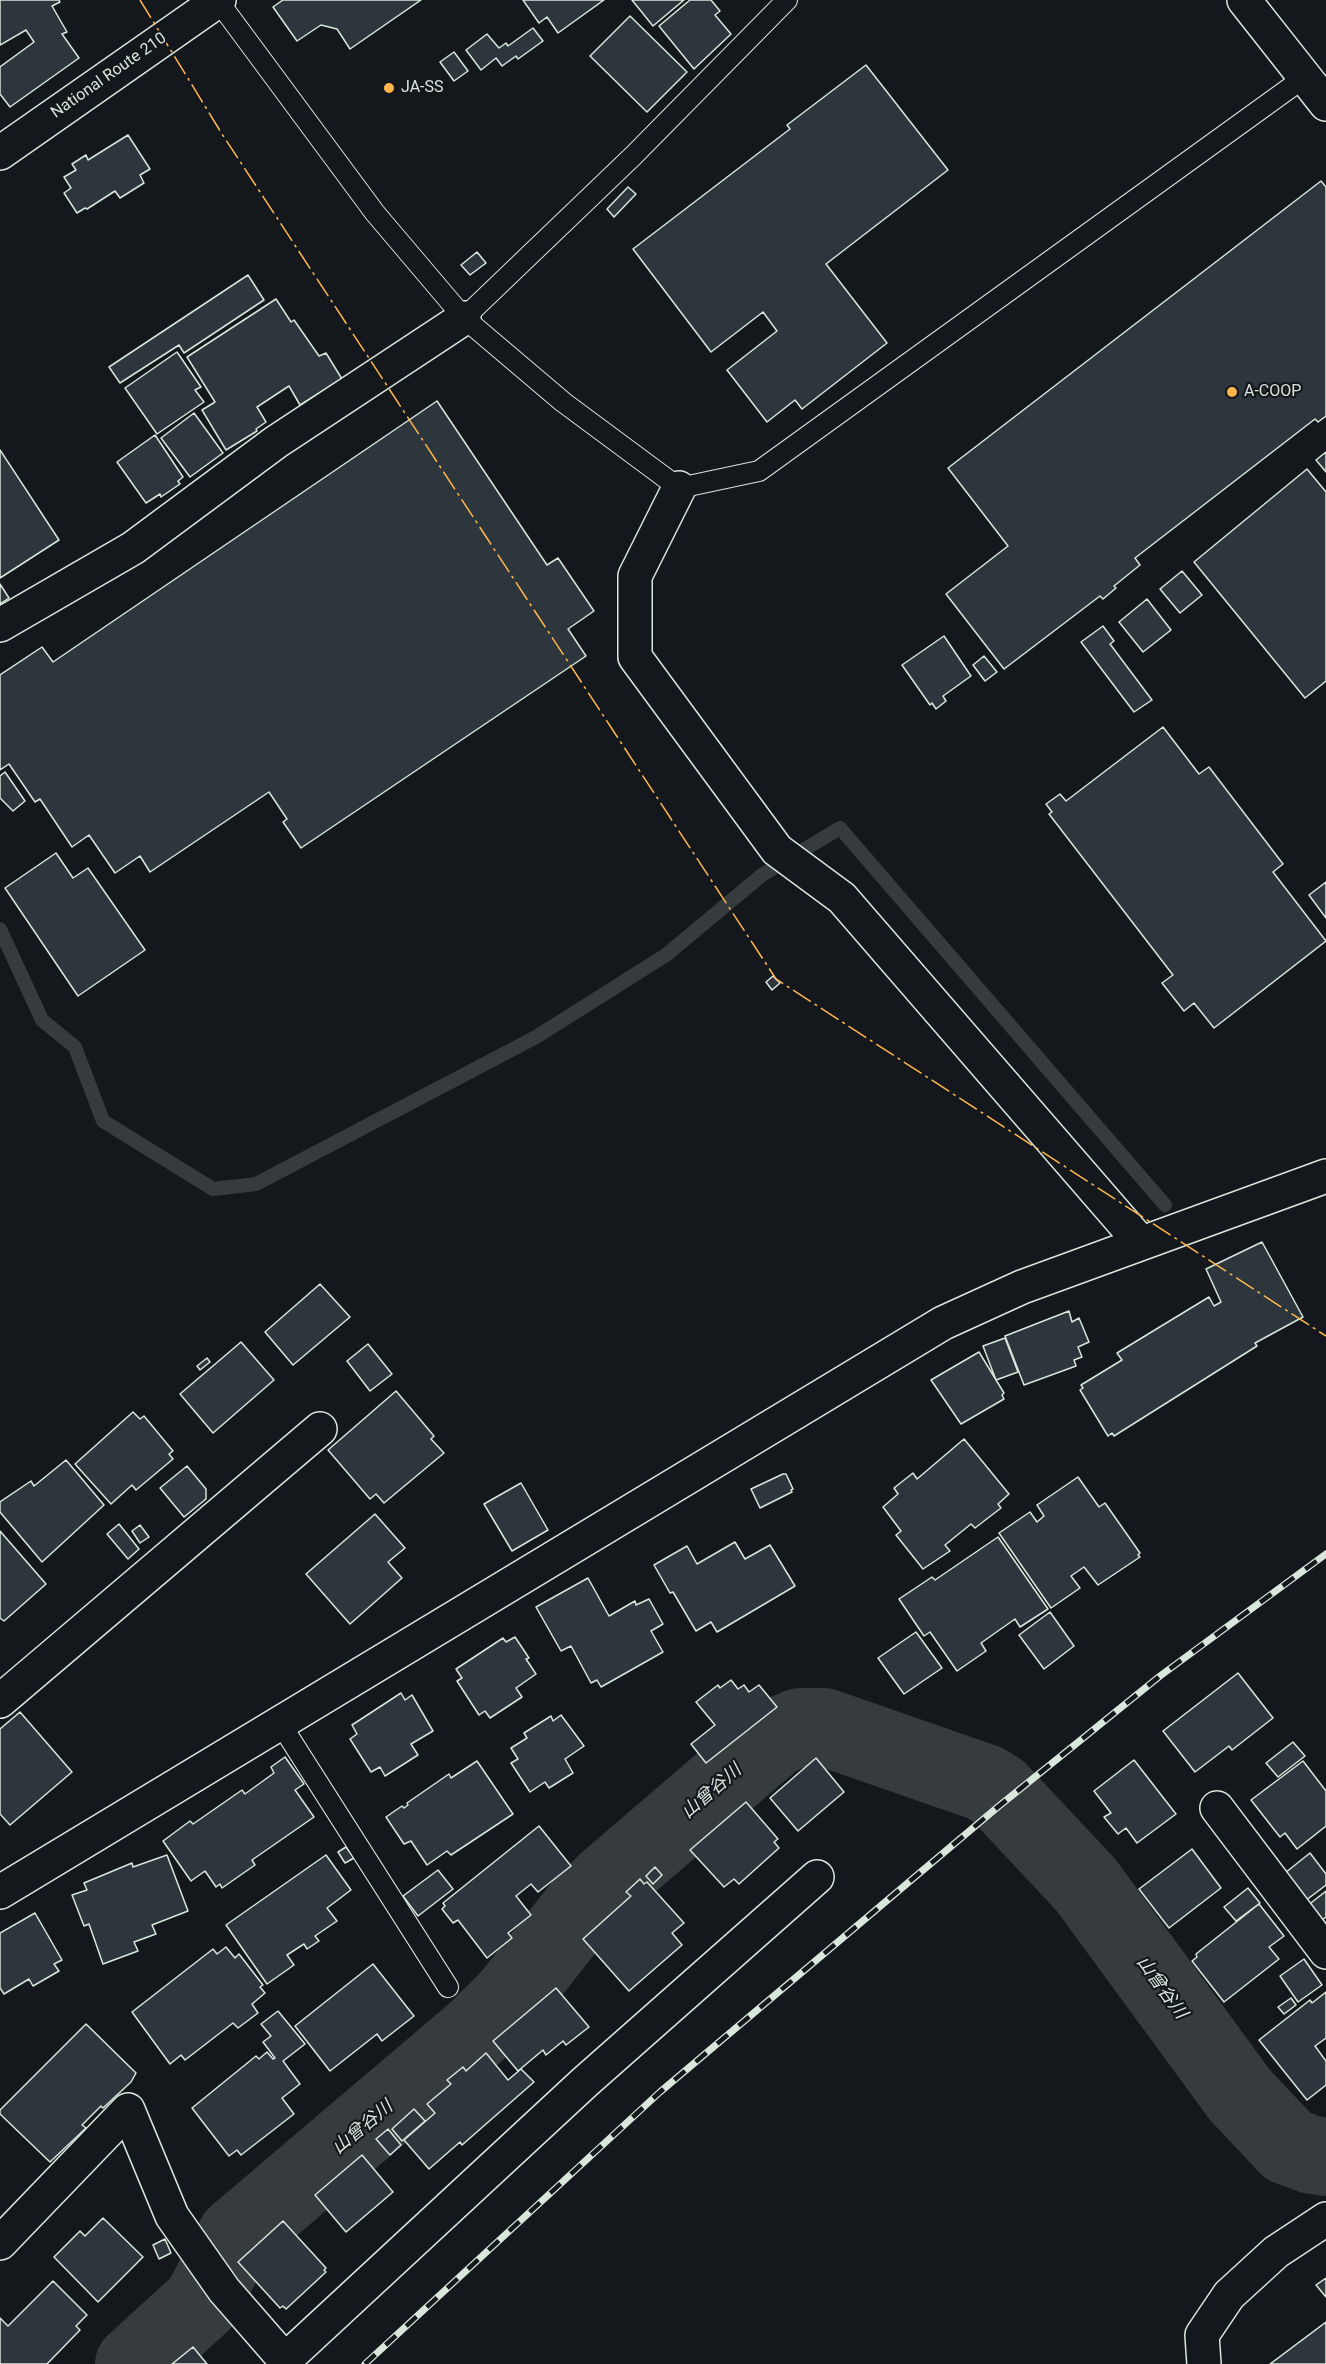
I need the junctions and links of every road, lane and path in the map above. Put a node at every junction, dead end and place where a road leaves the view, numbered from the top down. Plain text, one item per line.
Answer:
1 (218, 0) edge
2 (787, 0) edge
3 (1244, 0) edge
4 (1305, 76) junction
5 (1326, 104) edge
6 (0, 153) edge
7 (464, 318) junction
8 (679, 488) junction
9 (0, 625) edge
10 (1326, 1176) edge
11 (1141, 1243) junction
12 (320, 1429) dead end
13 (0, 1701) edge
14 (280, 1723) junction
15 (1217, 1808) dead end
16 (817, 1877) dead end
17 (0, 1892) edge
18 (1326, 1952) edge
19 (448, 1987) dead end
20 (1326, 2219) edge
21 (0, 2243) edge
22 (1204, 2364) edge

1 - 6 main road, National Route 210
1 - 7 lane
2 - 7 lane
3 - 4 main road
4 - 5 main road
4 - 8 lane
7 - 8 lane
7 - 9 main road
8 - 11 main road
10 - 11 main road
11 - 14 main road
12 - 13 main road
14 - 17 main road
14 - 19 lane
15 - 18 main road
16 - 21 main road
20 - 22 main road

